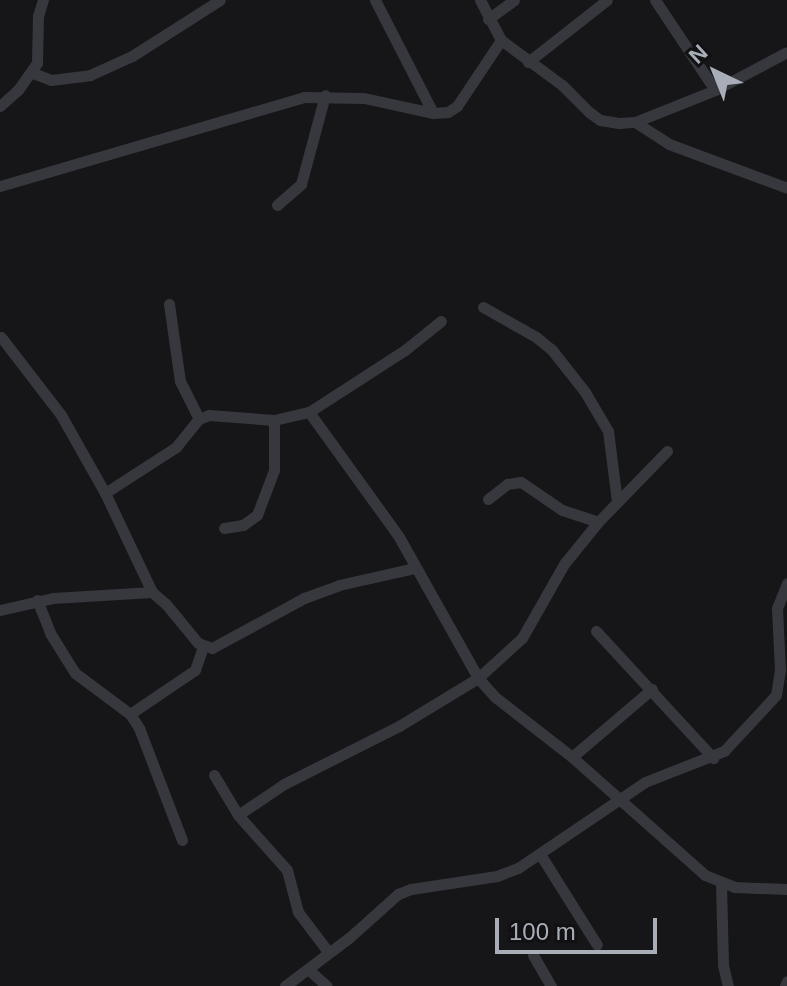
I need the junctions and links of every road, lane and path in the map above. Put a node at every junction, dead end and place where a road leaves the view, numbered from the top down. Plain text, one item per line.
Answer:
1 (43, 0) edge
2 (220, 0) edge
3 (375, 0) edge
4 (480, 0) edge
5 (514, 0) edge
6 (607, 0) edge
7 (655, 0) edge
8 (488, 19) junction
9 (501, 40) junction
10 (787, 52) edge
11 (528, 62) junction
12 (33, 73) junction
13 (715, 90) junction
14 (325, 95) junction
15 (0, 106) edge
16 (433, 113) junction
17 (635, 122) junction
18 (0, 186) edge
19 (787, 188) edge
20 (277, 205) dead end
21 (169, 304) dead end
22 (483, 307) dead end
23 (441, 321) dead end
24 (1, 337) edge
25 (309, 412) junction
26 (199, 419) junction
27 (274, 420) junction
28 (667, 451) dead end
29 (105, 493) junction
30 (488, 499) dead end
31 (617, 501) junction
32 (598, 522) junction
33 (224, 528) dead end
34 (415, 568) junction
35 (787, 583) edge
36 (152, 592) junction
37 (37, 600) junction
38 (0, 610) edge
39 (596, 631) dead end
40 (203, 647) junction
41 (478, 678) junction
42 (783, 684) edge
43 (652, 689) junction
44 (130, 714) junction
45 (572, 757) junction
46 (713, 758) junction
47 (214, 775) dead end
48 (620, 800) junction
49 (238, 815) junction
50 (182, 840) dead end
51 (540, 854) junction
52 (721, 883) junction
53 (787, 889) edge
54 (597, 945) dead end
55 (329, 953) junction
56 (533, 955) dead end
57 (308, 969) junction
58 (285, 986) edge
59 (327, 986) edge
60 (551, 986) edge
61 (728, 986) edge

1 - 12 street
2 - 12 street
3 - 16 street
4 - 8 street
5 - 8 street
6 - 11 street
7 - 13 street
8 - 9 street
9 - 11 street
9 - 16 street
10 - 13 street
11 - 17 street
12 - 15 street
13 - 17 street
14 - 16 street
14 - 18 street
14 - 20 street
17 - 19 street
21 - 26 street
22 - 31 street
23 - 25 street
24 - 29 street
25 - 27 street
25 - 34 street
26 - 27 street
26 - 29 street
27 - 33 street
28 - 31 street
29 - 36 street
30 - 32 street
31 - 32 street
32 - 41 street
34 - 40 street
34 - 41 street
35 - 42 street
36 - 37 street
36 - 40 street
37 - 38 street
37 - 44 street
39 - 43 street
40 - 44 street
41 - 45 street
41 - 49 street
42 - 46 street
43 - 45 street
43 - 46 street
44 - 50 street
45 - 48 street
46 - 48 street
47 - 49 street
48 - 51 street
48 - 52 street
49 - 55 street
51 - 54 street
51 - 55 street
52 - 53 street
52 - 61 street
55 - 57 street
56 - 60 street
57 - 58 street
57 - 59 street

